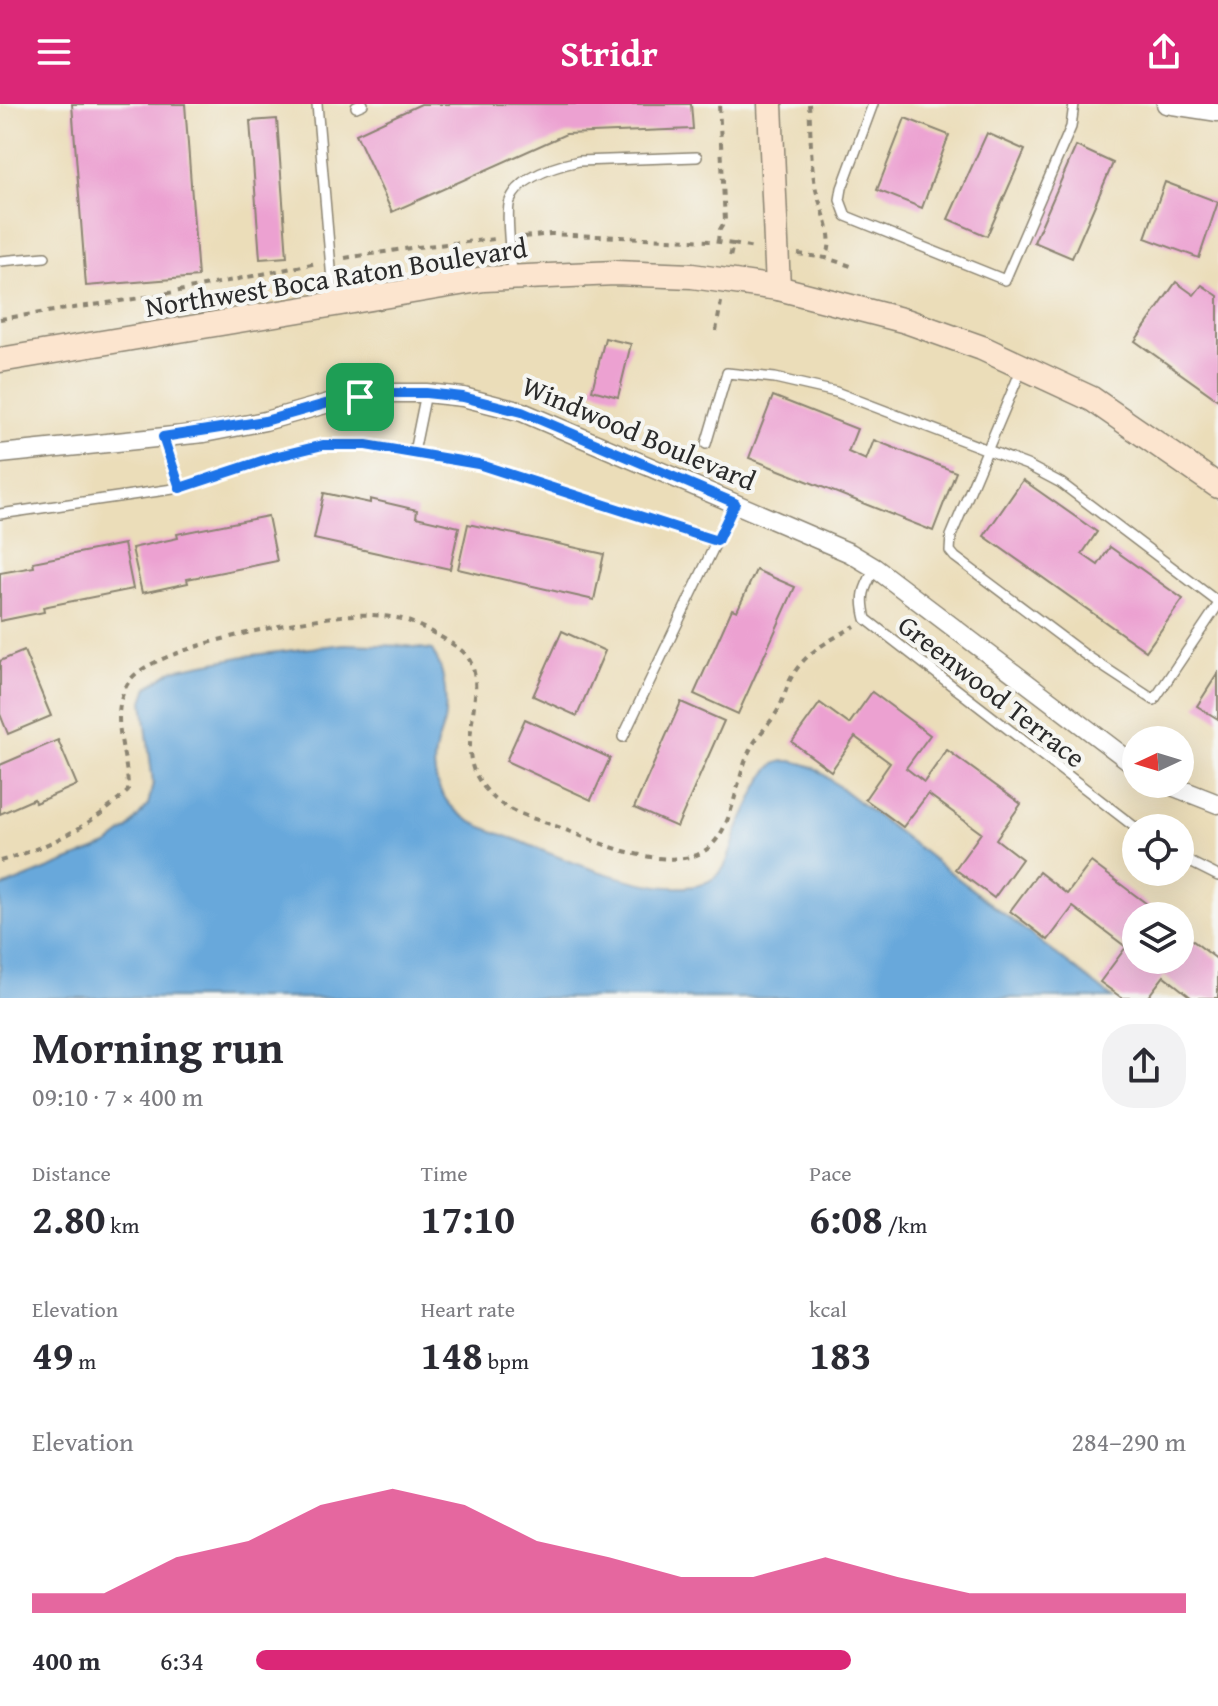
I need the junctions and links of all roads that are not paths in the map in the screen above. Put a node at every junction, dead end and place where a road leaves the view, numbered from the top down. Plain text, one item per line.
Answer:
1 (317, 104) edge
2 (770, 104) edge
3 (873, 104) edge
4 (1074, 104) edge
5 (1166, 104) edge
6 (1218, 112) edge
7 (697, 157) dead end
8 (45, 257) dead end
9 (0, 261) edge
10 (512, 277) junction
11 (778, 288) junction
12 (334, 304) junction
13 (0, 360) edge
14 (1023, 367) junction
15 (426, 393) junction
16 (163, 437) junction
17 (706, 444) dead end
18 (987, 449) junction
19 (414, 452) junction
20 (0, 454) edge
21 (1218, 486) edge
22 (180, 488) junction
23 (735, 503) junction
24 (0, 514) edge
25 (717, 541) junction
26 (875, 568) junction
27 (1218, 603) edge
28 (623, 737) dead end
29 (1122, 755) edge
30 (1194, 795) edge
31 (1218, 804) edge
32 (1122, 817) edge
33 (1194, 864) edge
34 (1218, 876) edge

1 - 12 lane
2 - 11 street
3 - 4 lane
5 - 6 street
7 - 10 lane
8 - 9 lane
10 - 11 street, Northwest Boca Raton Boulevard
10 - 12 street, Northwest Boca Raton Boulevard
11 - 14 street, Northwest Boca Raton Boulevard
12 - 13 street, Northwest Boca Raton Boulevard
14 - 18 lane
14 - 21 street, Northwest Boca Raton Boulevard
15 - 16 street, Windwood Boulevard
15 - 19 lane
15 - 23 street, Windwood Boulevard
16 - 20 street, Windwood Boulevard
16 - 22 lane
17 - 18 lane
18 - 27 lane
18 - 27 lane
19 - 22 lane
19 - 25 lane
22 - 24 lane
23 - 25 lane
23 - 26 street, Windwood Boulevard
25 - 28 lane
26 - 29 street, Windwood Boulevard
26 - 32 lane, Greenwood Terrace
30 - 31 street
33 - 34 lane

